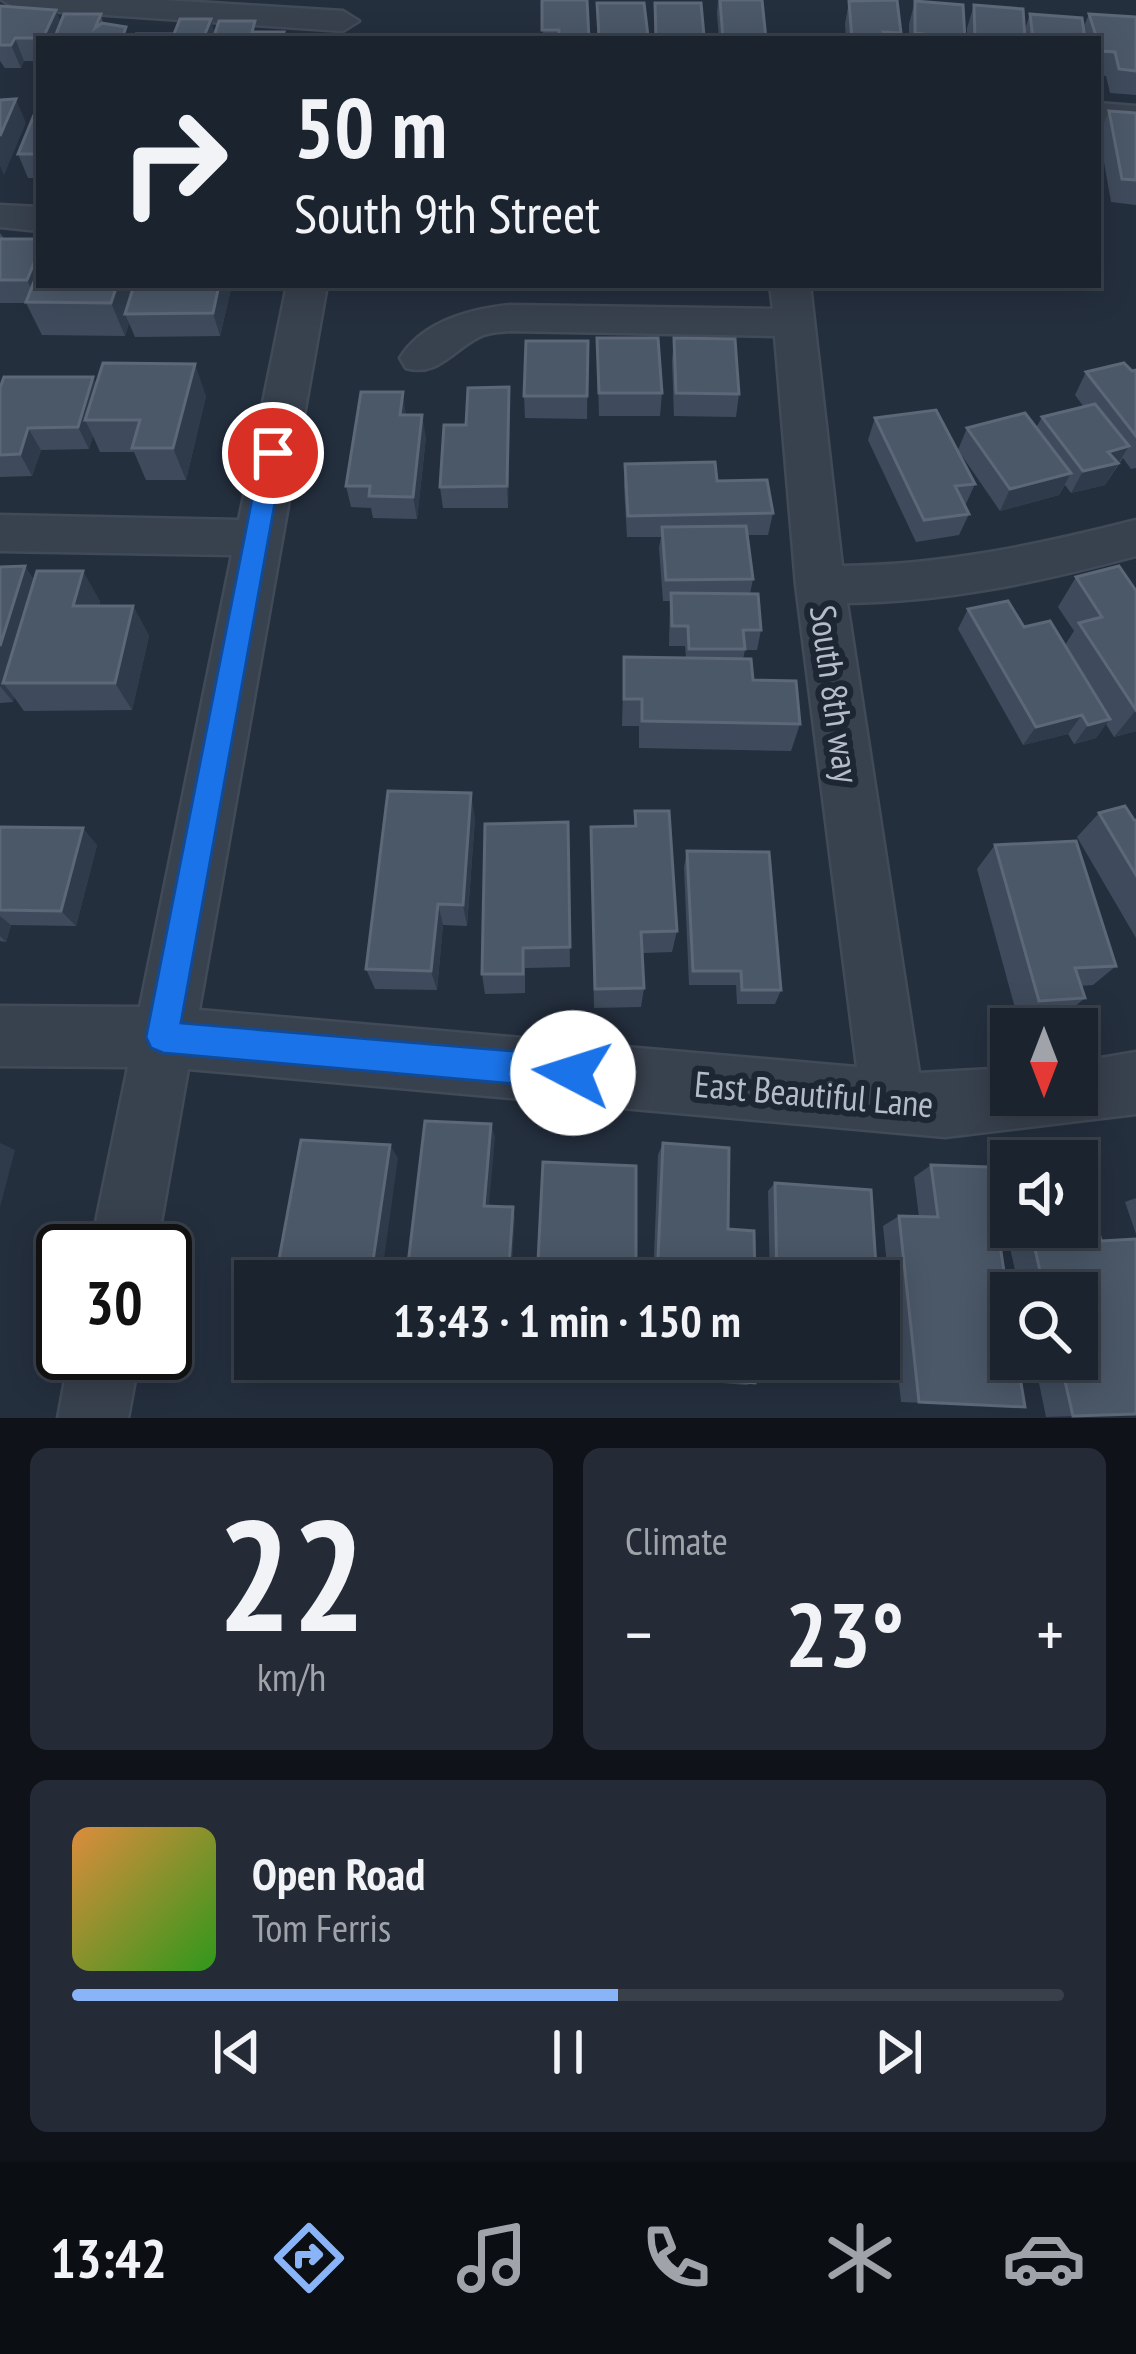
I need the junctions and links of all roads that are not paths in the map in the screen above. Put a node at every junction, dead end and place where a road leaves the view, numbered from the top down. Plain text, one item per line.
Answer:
1 (18, 0) edge
2 (350, 20) edge
3 (1101, 113) edge
4 (1136, 116) edge
5 (0, 216) edge
6 (36, 219) edge
7 (306, 288) edge
8 (790, 304) edge
9 (421, 358) dead end
10 (0, 533) edge
11 (256, 538) junction
12 (1136, 538) edge
13 (820, 585) junction
14 (0, 1036) edge
15 (163, 1037) junction
16 (1136, 1083) edge
17 (1098, 1089) edge
18 (990, 1101) edge
19 (892, 1102) junction
20 (129, 1224) edge
21 (100, 1380) edge
22 (93, 1418) edge

1 - 2 street
3 - 4 street
5 - 6 street
7 - 11 street
8 - 9 street
8 - 13 street, South 8th way
10 - 11 street
11 - 15 street
12 - 13 street
13 - 19 street, South 8th way
14 - 15 street, East Beautiful Lane
15 - 19 street, East Beautiful Lane
15 - 20 street
16 - 17 street
18 - 19 street, East Beautiful Lane
21 - 22 street

